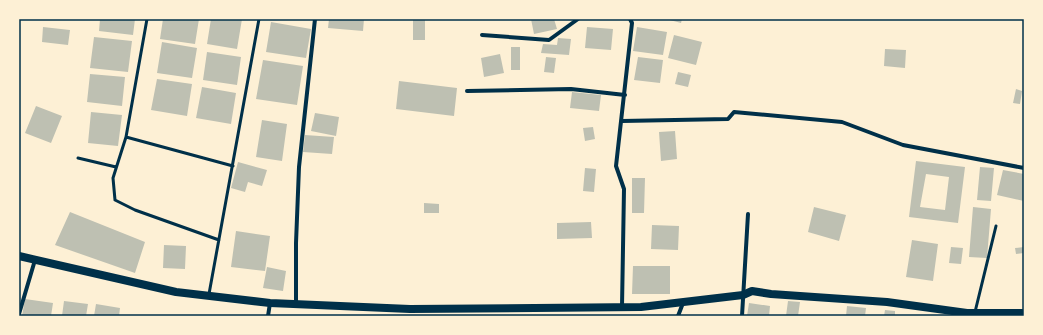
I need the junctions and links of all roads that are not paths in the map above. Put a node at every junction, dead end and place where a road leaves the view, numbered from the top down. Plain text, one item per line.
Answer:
1 (148, 19) edge
2 (259, 19) edge
3 (315, 19) edge
4 (578, 19) edge
5 (630, 19) edge
6 (482, 35) dead end
7 (467, 91) dead end
8 (625, 95) junction
9 (622, 121) junction
10 (126, 137) junction
11 (78, 158) dead end
12 (233, 166) junction
13 (116, 167) junction
14 (1024, 168) edge
15 (748, 214) dead end
16 (996, 226) dead end
17 (219, 240) junction
18 (19, 256) edge
19 (35, 260) junction
20 (743, 295) junction
21 (209, 296) junction
22 (684, 302) junction
23 (270, 303) junction
24 (296, 305) junction
25 (622, 307) junction
26 (1024, 313) edge
27 (19, 314) edge
28 (970, 314) edge
29 (268, 316) edge
30 (678, 316) edge
31 (742, 316) edge

1 - 10 lane
2 - 12 lane
3 - 24 street
4 - 6 street
5 - 8 street
7 - 8 street
8 - 9 street
9 - 14 street
9 - 25 street
10 - 12 lane
10 - 13 lane
11 - 13 lane
12 - 17 lane
13 - 17 lane
15 - 20 street
16 - 28 lane
17 - 21 lane
18 - 19 main road
19 - 21 main road
19 - 27 street
20 - 22 main road
20 - 28 main road
20 - 31 street
21 - 23 main road
22 - 25 main road
22 - 30 street
23 - 24 main road
23 - 29 street
24 - 25 main road
26 - 28 main road

